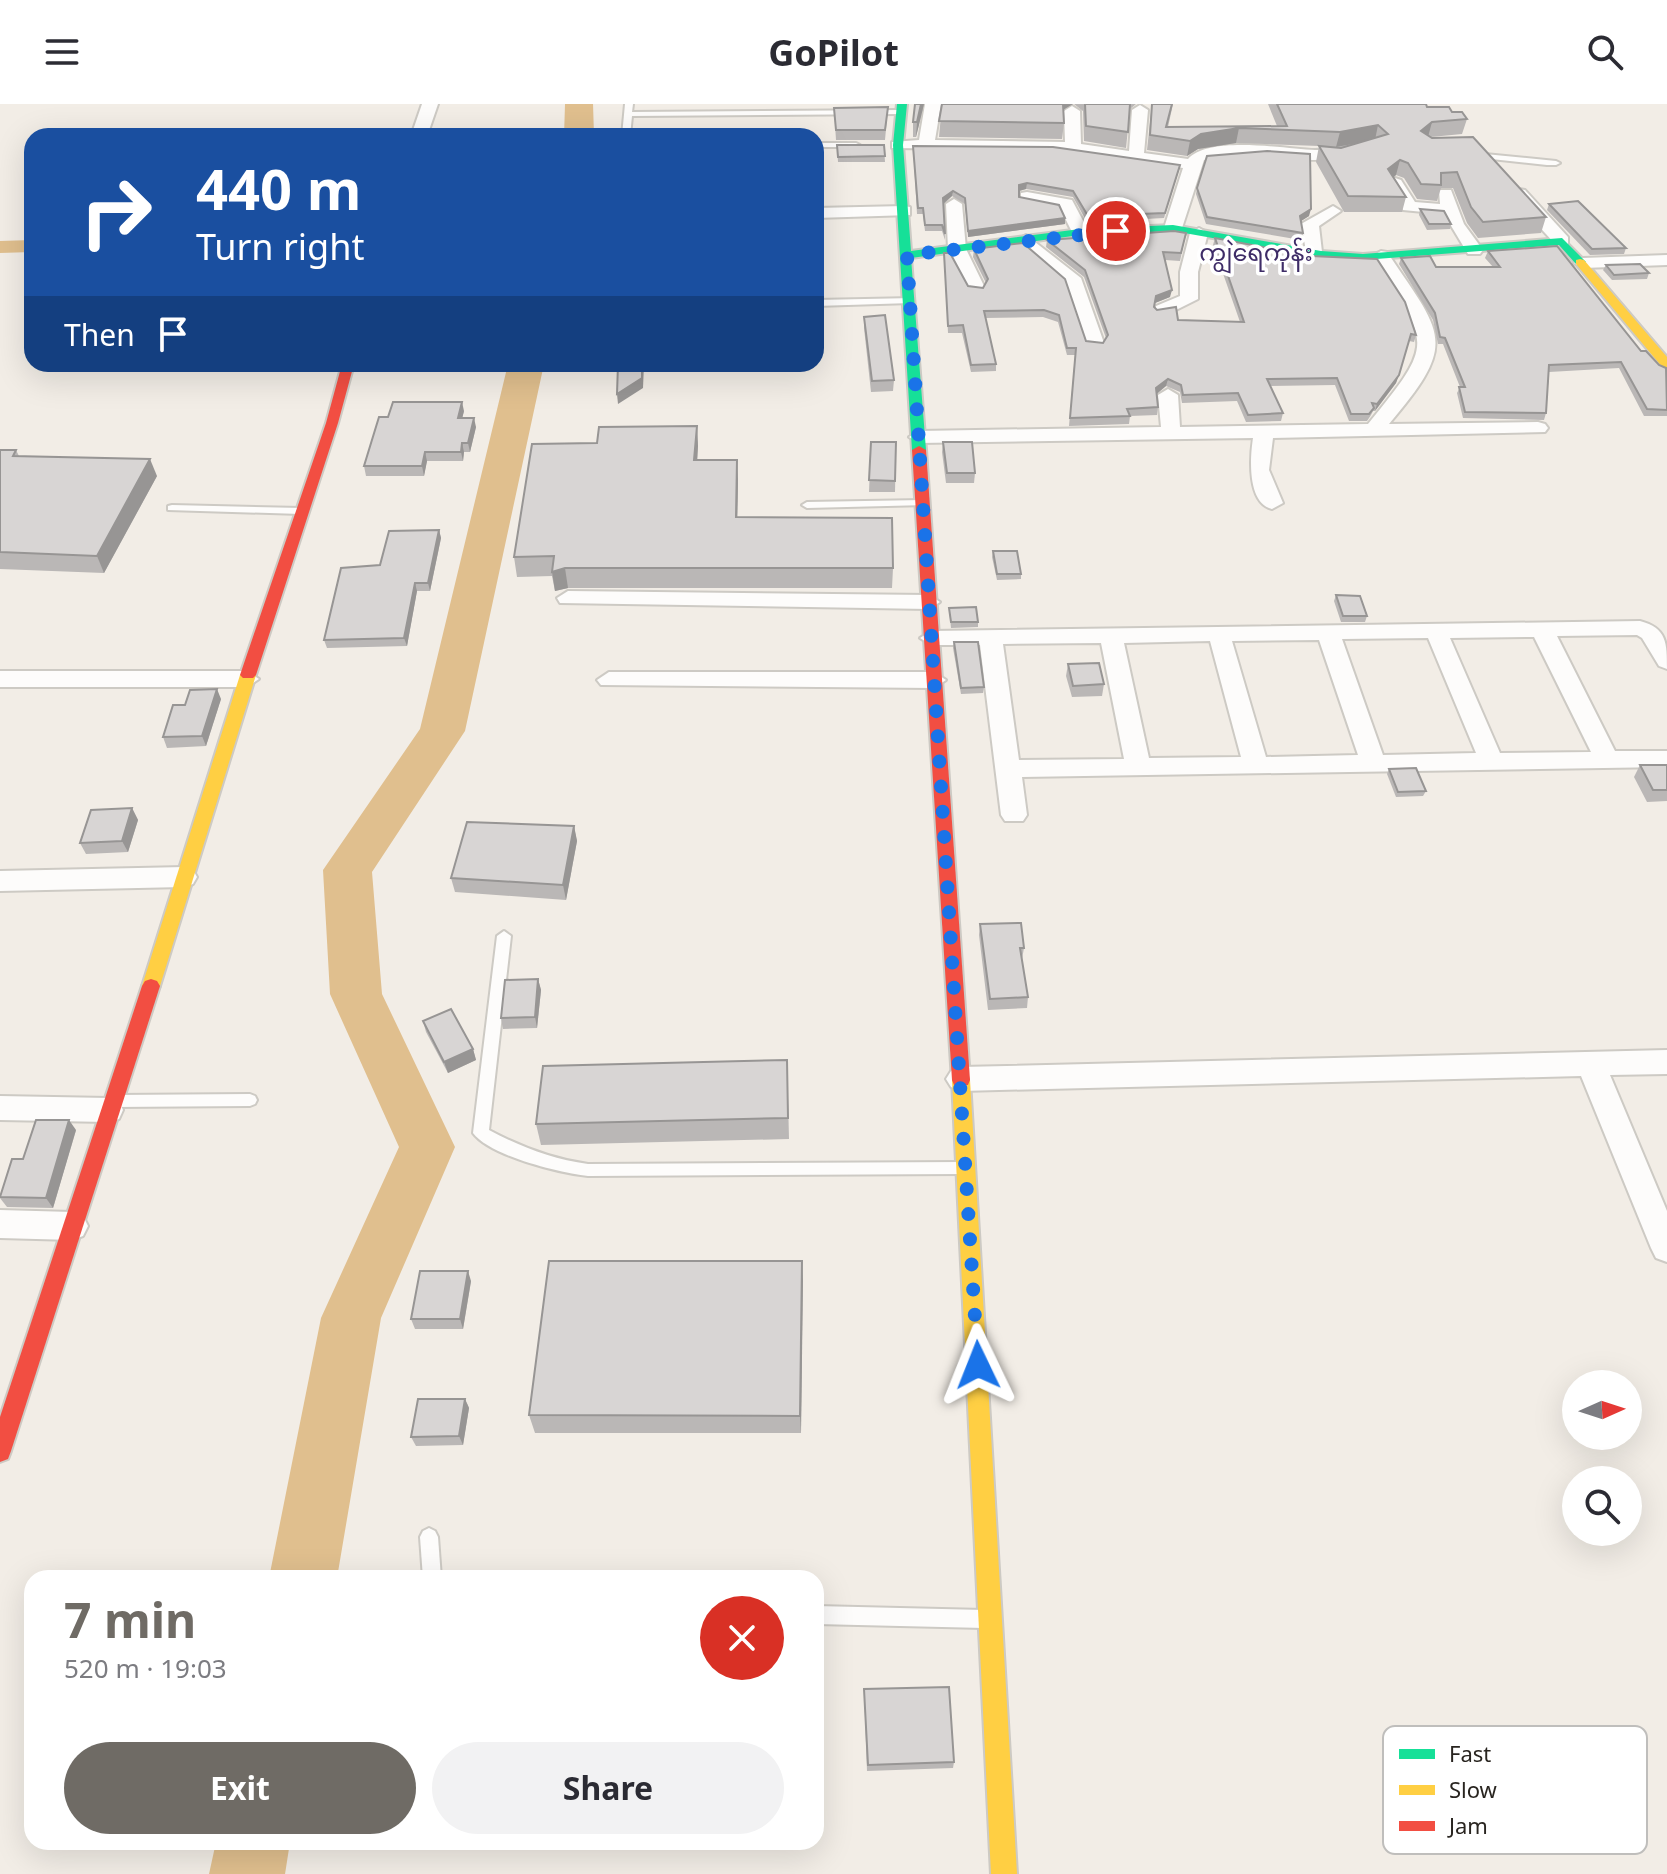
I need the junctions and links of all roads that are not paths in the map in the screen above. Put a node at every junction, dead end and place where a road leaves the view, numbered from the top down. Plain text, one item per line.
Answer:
1 (430, 104) edge
2 (629, 104) edge
3 (933, 104) edge
4 (902, 108) edge
5 (1140, 110) dead end
6 (1072, 111) dead end
7 (628, 114) junction
8 (422, 128) edge
9 (627, 128) edge
10 (824, 145) edge
11 (871, 145) edge
12 (891, 145) junction
13 (926, 145) junction
14 (1073, 148) junction
15 (1373, 148) edge
16 (1480, 151) joint
17 (1136, 157) junction
18 (1556, 163) dead end
19 (1192, 164) junction
20 (1395, 183) edge
21 (1444, 191) edge
22 (1027, 197) edge
23 (954, 204) dead end
24 (1451, 210) junction
25 (904, 211) junction
26 (1333, 211) dead end
27 (824, 213) edge
28 (1173, 228) junction
29 (1080, 232) junction
30 (1199, 233) junction
31 (1026, 240) junction
32 (1562, 241) junction
33 (957, 249) junction
34 (1474, 250) junction
35 (1313, 252) junction
36 (907, 255) junction
37 (1381, 256) junction
38 (1667, 260) edge
39 (1583, 263) junction
40 (976, 288) edge
41 (911, 300) junction
42 (824, 303) edge
43 (1162, 310) edge
44 (1095, 343) edge
45 (1667, 365) edge
46 (345, 372) edge
47 (1168, 395) dead end
48 (1538, 428) dead end
49 (1372, 432) junction
50 (1264, 433) junction
51 (1171, 434) junction
52 (919, 437) junction
53 (923, 503) junction
54 (1272, 503) dead end
55 (807, 505) dead end
56 (172, 508) dead end
57 (301, 511) junction
58 (568, 598) dead end
59 (929, 602) junction
60 (1542, 630) junction
61 (1436, 631) junction
62 (1328, 632) junction
63 (1219, 634) junction
64 (1111, 635) junction
65 (991, 637) junction
66 (931, 638) junction
67 (1667, 661) edge
68 (0, 679) edge
69 (247, 679) junction
70 (609, 680) dead end
71 (934, 680) junction
72 (1607, 759) junction
73 (1667, 759) edge
74 (1491, 760) junction
75 (1373, 762) junction
76 (1256, 765) junction
77 (1138, 766) junction
78 (1008, 769) junction
79 (1014, 815) dead end
80 (184, 877) junction
81 (0, 881) edge
82 (504, 936) dead end
83 (1667, 1062) edge
84 (1590, 1063) junction
85 (961, 1079) junction
86 (250, 1100) dead end
87 (109, 1106) junction
88 (0, 1108) edge
89 (967, 1168) junction
90 (0, 1224) edge
91 (72, 1226) junction
92 (1667, 1248) edge
93 (0, 1451) edge
94 (429, 1537) dead end
95 (431, 1570) edge
96 (824, 1615) edge
97 (989, 1619) junction
98 (1004, 1874) edge

1 - 8 street
2 - 7 lane
3 - 13 street
4 - 7 lane
4 - 12 street
5 - 17 street
6 - 14 street
7 - 9 lane
10 - 11 lane
12 - 13 street
12 - 25 street
13 - 14 street
14 - 17 street
15 - 19 street
16 - 18 lane
16 - 32 street
17 - 19 street
19 - 28 street
20 - 24 street
21 - 24 street
22 - 29 street
23 - 33 street
24 - 34 street
25 - 27 street
25 - 36 street
26 - 35 street
28 - 29 street
28 - 30 street
29 - 31 street
30 - 35 street
30 - 43 street
31 - 33 street
31 - 44 street
32 - 34 street
32 - 39 street
33 - 36 street
33 - 40 street
34 - 37 street
35 - 37 street
36 - 41 street
37 - 49 street
38 - 39 street
39 - 45 street
41 - 42 lane
41 - 52 street
46 - 57 street
47 - 51 street
48 - 49 street
49 - 50 street
50 - 51 street
50 - 54 street
51 - 52 street
52 - 53 street
53 - 55 lane
53 - 59 street
56 - 57 lane
57 - 69 street
58 - 59 street
59 - 66 street
60 - 61 street
60 - 67 street
60 - 72 street
61 - 62 street
61 - 74 street
62 - 63 street
62 - 75 street
63 - 64 street
63 - 76 street
64 - 65 street
64 - 77 street
65 - 66 street
65 - 78 street
66 - 71 street
68 - 69 street
69 - 80 street
70 - 71 street
71 - 85 street
72 - 73 street
72 - 74 street
74 - 75 street
75 - 76 street
76 - 77 street
77 - 78 street
78 - 79 street
80 - 81 street
80 - 87 street
82 - 89 lane
83 - 84 street
84 - 85 street
84 - 92 street
85 - 89 street
86 - 87 lane
87 - 88 street
87 - 91 street
89 - 97 street
90 - 91 street
91 - 93 street
94 - 95 lane
96 - 97 lane
97 - 98 street

